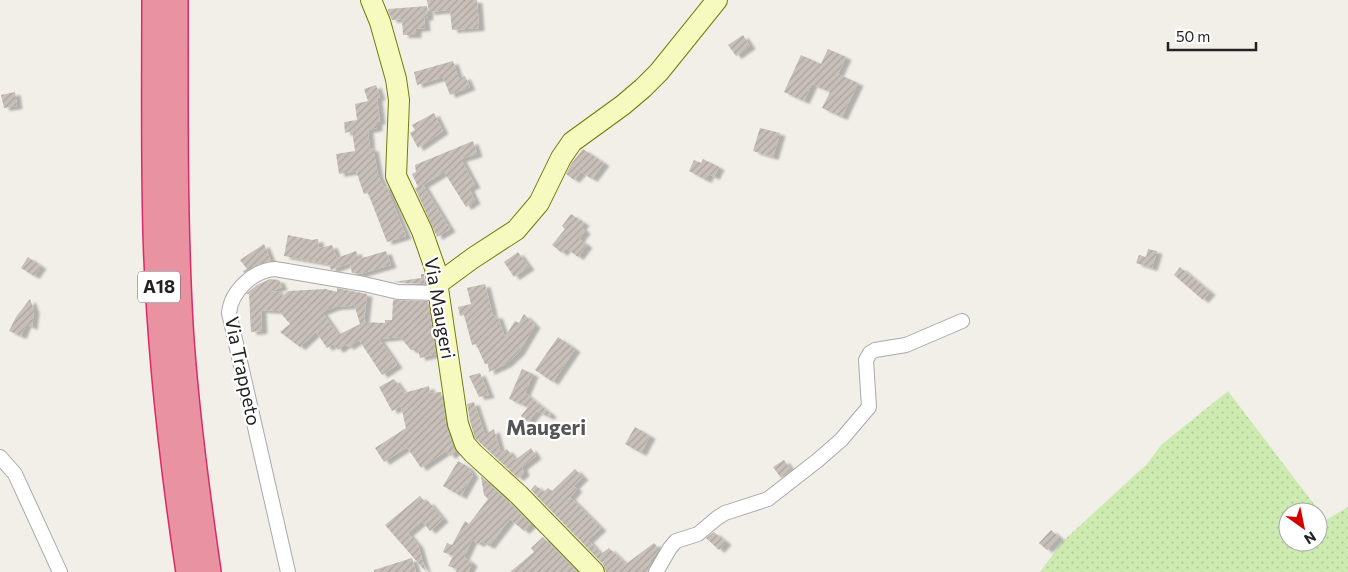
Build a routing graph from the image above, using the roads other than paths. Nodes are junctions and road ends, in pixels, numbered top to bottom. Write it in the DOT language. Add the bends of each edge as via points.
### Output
graph roads {
  1 [pos="155,0"];
  2 [pos="175,0"];
  3 [pos="371,0"];
  4 [pos="380,0"];
  5 [pos="717,0"];
  6 [pos="380,22"];
  7 [pos="432,256"];
  8 [pos="473,258"];
  9 [pos="439,288"];
  10 [pos="962,321"];
  11 [pos="0,457"];
  12 [pos="60,572"];
  13 [pos="189,572"];
  14 [pos="208,572"];
  15 [pos="288,572"];
  16 [pos="592,572"];
  17 [pos="656,572"];
  1 -- 13 [label="highway, A18" via="156,231 161,327"];
  2 -- 14 [label="highway, A18" via="176,231 180,325 188,424"];
  3 -- 6 [label="street, Via Maugeri"];
  4 -- 6 [label="street"];
  5 -- 8 [label="street" via="654,77 623,105 572,142 539,203 516,230"];
  6 -- 7 [label="street, Via Maugeri" via="399,100 396,176"];
  7 -- 8 [label="street" via="450,262"];
  7 -- 9 [label="street, Via Maugeri"];
  8 -- 9 [label="street"];
  9 -- 15 [label="street, Via Trappeto" via="398,292 275,269 257,273 230,303 229,313"];
  9 -- 16 [label="street, Via Maugeri" via="458,424 465,444"];
  10 -- 17 [label="street" via="906,345 870,353 866,360 869,407 841,440 768,499 725,513 698,534 676,541"];
  11 -- 12 [label="street" via="14,474"];
}
